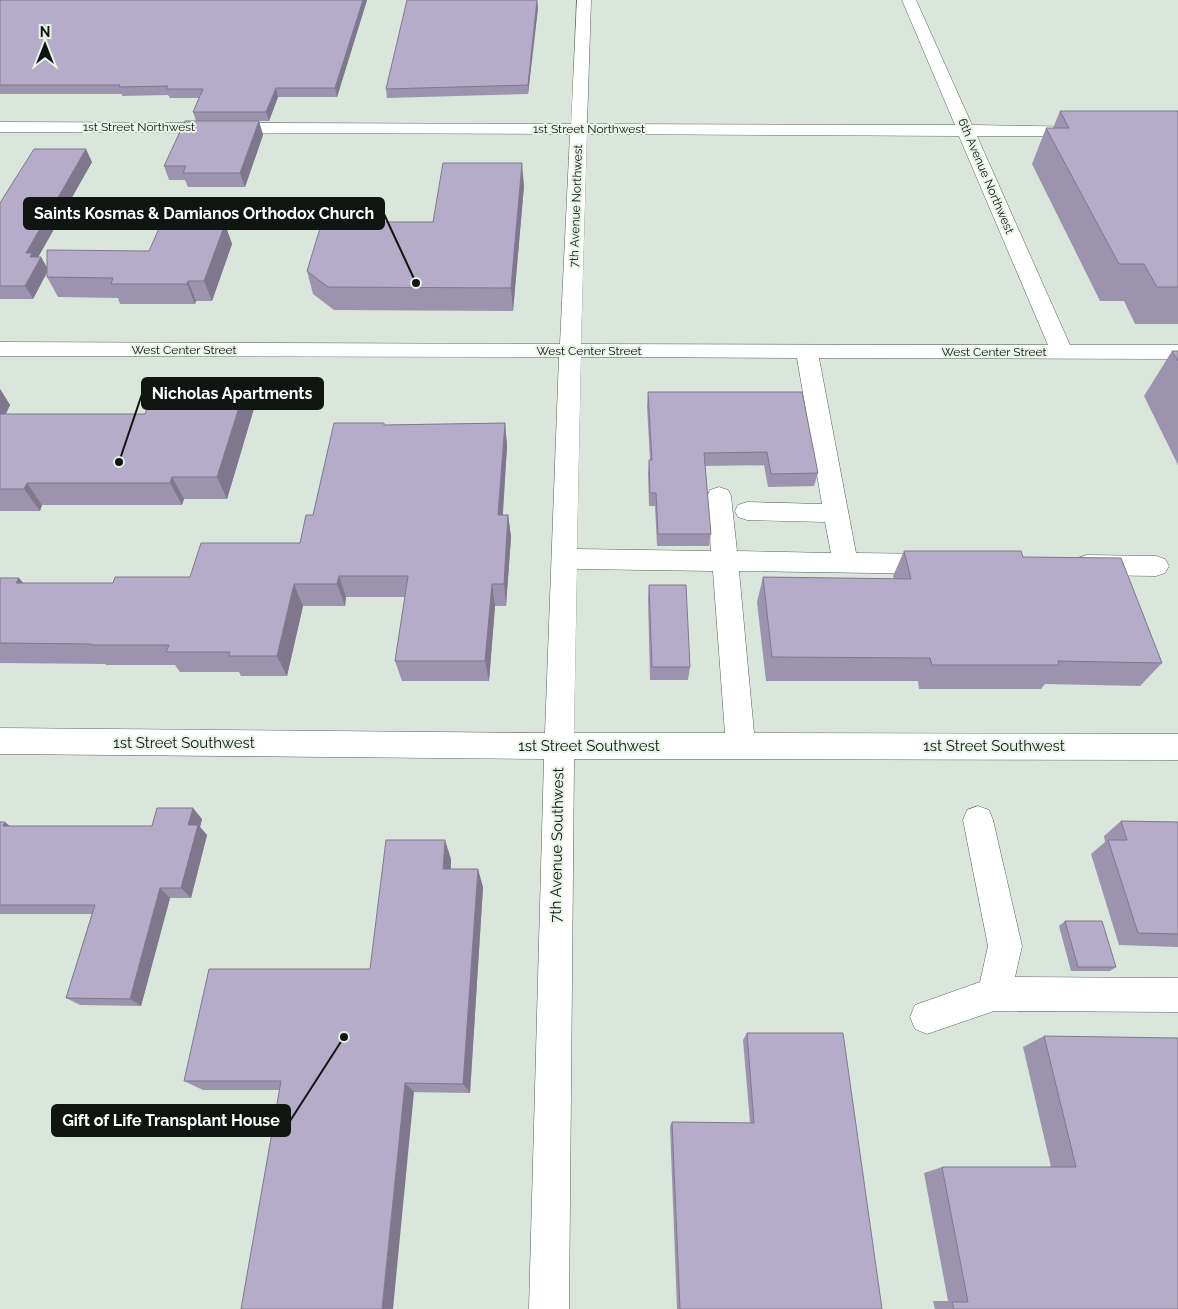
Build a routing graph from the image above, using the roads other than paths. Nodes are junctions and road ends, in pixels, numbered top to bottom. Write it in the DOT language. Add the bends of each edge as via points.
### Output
graph roads {
  1 [pos="584,0"];
  2 [pos="909,0"];
  3 [pos="0,127"];
  4 [pos="579,130"];
  5 [pos="967,131"];
  6 [pos="1100,131"];
  7 [pos="0,349"];
  8 [pos="570,351"];
  9 [pos="806,352"];
  10 [pos="1062,352"];
  11 [pos="1178,352"];
  12 [pos="720,496"];
  13 [pos="747,511"];
  14 [pos="835,513"];
  15 [pos="565,559"];
  16 [pos="726,561"];
  17 [pos="844,562"];
  18 [pos="964,564"];
  19 [pos="1064,565"];
  20 [pos="1156,566"];
  21 [pos="0,741"];
  22 [pos="559,746"];
  23 [pos="741,746"];
  24 [pos="1178,746"];
  25 [pos="978,820"];
  26 [pos="994,994"];
  27 [pos="1178,995"];
  28 [pos="927,1016"];
  29 [pos="549,1309"];
  1 -- 4 [label="street, 7th Avenue Northwest"];
  2 -- 5 [label="street, 6th Avenue Northwest"];
  3 -- 4 [label="street, 1st Street Northwest"];
  4 -- 5 [label="street, 1st Street Northwest"];
  4 -- 8 [label="street, 7th Avenue Northwest"];
  5 -- 6 [label="street, 1st Street Northwest"];
  5 -- 10 [label="street, 6th Avenue Northwest"];
  7 -- 8 [label="street, West Center Street"];
  8 -- 9 [label="street, West Center Street"];
  8 -- 15 [label="street, 7th Avenue Southwest"];
  9 -- 10 [label="street, West Center Street"];
  9 -- 14 [label="street"];
  10 -- 11 [label="street, West Center Street"];
  12 -- 16 [label="street"];
  13 -- 14 [label="street"];
  14 -- 17 [label="street"];
  15 -- 16 [label="street"];
  15 -- 22 [label="street, 7th Avenue Southwest"];
  16 -- 17 [label="street"];
  16 -- 23 [label="street"];
  17 -- 18 [label="street"];
  19 -- 20 [label="street"];
  21 -- 22 [label="street, 1st Street Southwest"];
  22 -- 23 [label="street, 1st Street Southwest"];
  22 -- 29 [label="street, 7th Avenue Southwest"];
  23 -- 24 [label="street, 1st Street Southwest"];
  25 -- 26 [label="street" via="1005,946"];
  26 -- 27 [label="street"];
  26 -- 28 [label="street"];
}
